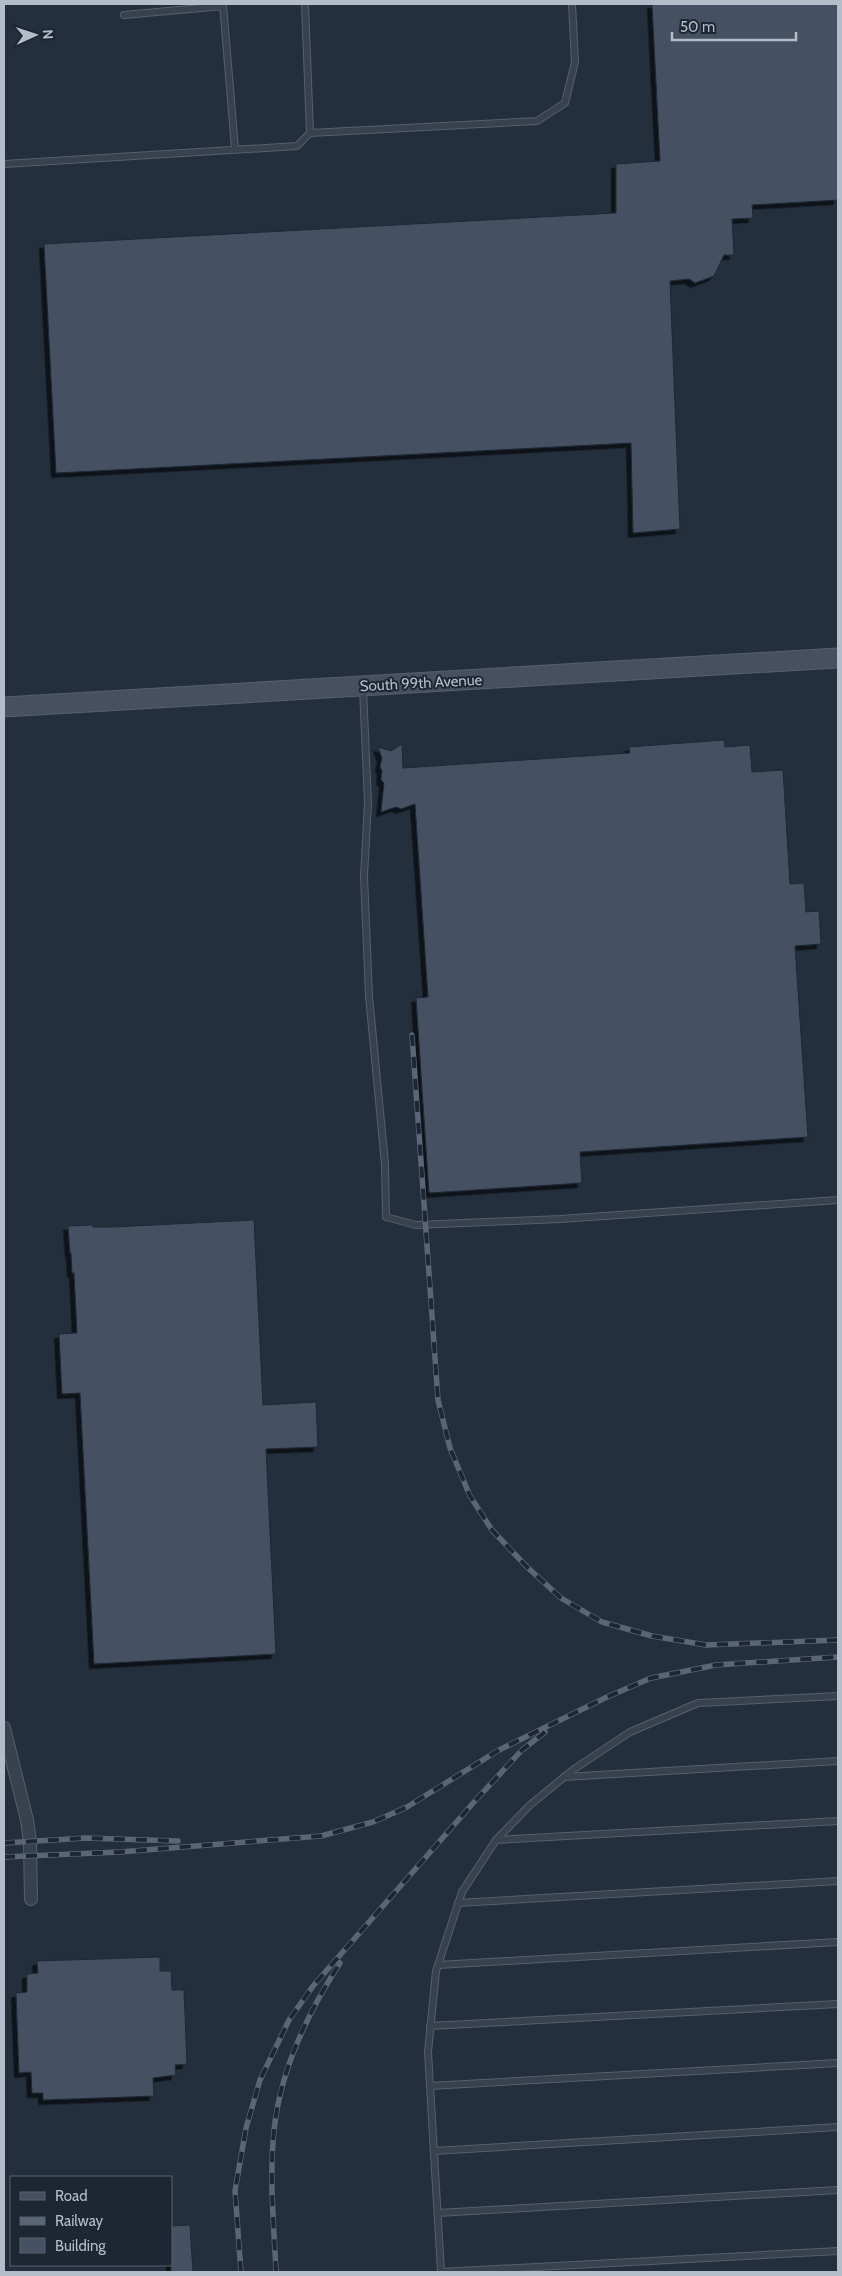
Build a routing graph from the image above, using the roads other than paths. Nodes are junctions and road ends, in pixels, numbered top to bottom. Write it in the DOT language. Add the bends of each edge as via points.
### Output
graph roads {
  1 [pos="305,4"];
  2 [pos="572,4"];
  3 [pos="223,5"];
  4 [pos="124,15"];
  5 [pos="310,133"];
  6 [pos="235,149"];
  7 [pos="4,164"];
  8 [pos="838,658"];
  9 [pos="363,687"];
  10 [pos="4,707"];
  11 [pos="838,1200"];
  12 [pos="838,1696"];
  13 [pos="4,1728"];
  14 [pos="838,1761"];
  15 [pos="563,1777"];
  16 [pos="838,1821"];
  17 [pos="496,1840"];
  18 [pos="838,1881"];
  19 [pos="31,1899"];
  20 [pos="458,1902"];
  21 [pos="838,1942"];
  22 [pos="438,1965"];
  23 [pos="838,2004"];
  24 [pos="430,2026"];
  25 [pos="838,2063"];
  26 [pos="430,2086"];
  27 [pos="838,2128"];
  28 [pos="434,2150"];
  29 [pos="838,2190"];
  30 [pos="438,2213"];
  31 [pos="838,2251"];
  32 [pos="441,2272"];
  1 -- 5 [label="lane"];
  2 -- 5 [label="lane" via="575,62 565,103 537,121"];
  3 -- 4 [label="lane"];
  3 -- 6 [label="lane"];
  5 -- 6 [label="lane" via="297,146"];
  6 -- 7 [label="lane"];
  8 -- 9 [label="main road, South 99th Avenue"];
  9 -- 10 [label="main road, South 99th Avenue"];
  9 -- 11 [label="lane" via="368,804 364,876 368,976 386,1217 416,1225 560,1219"];
  12 -- 15 [label="lane" via="698,1703 630,1732"];
  13 -- 19 [label="street" via="27,1820"];
  14 -- 15 [label="lane"];
  15 -- 17 [label="lane"];
  16 -- 17 [label="lane"];
  17 -- 20 [label="lane"];
  18 -- 20 [label="lane"];
  20 -- 22 [label="lane"];
  21 -- 22 [label="lane"];
  22 -- 24 [label="lane"];
  23 -- 24 [label="lane"];
  24 -- 26 [label="lane"];
  25 -- 26 [label="lane"];
  26 -- 28 [label="lane"];
  27 -- 28 [label="lane"];
  28 -- 30 [label="lane"];
  29 -- 30 [label="lane"];
  30 -- 32 [label="lane"];
  31 -- 32 [label="lane"];
}
